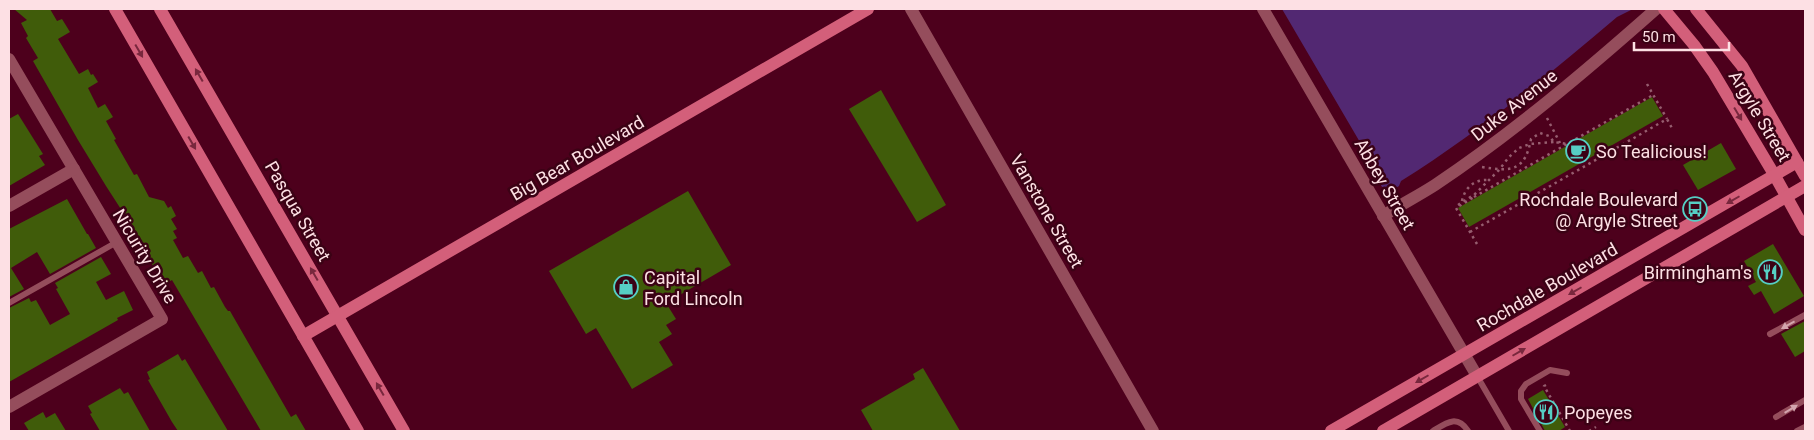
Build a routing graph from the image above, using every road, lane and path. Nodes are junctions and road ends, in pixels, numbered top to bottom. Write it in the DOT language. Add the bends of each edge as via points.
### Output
graph roads {
  1 [pos="115,9"];
  2 [pos="160,9"];
  3 [pos="868,9"];
  4 [pos="911,9"];
  5 [pos="1263,9"];
  6 [pos="1656,9"];
  7 [pos="1664,9"];
  8 [pos="1696,9"];
  9 [pos="9,59"];
  10 [pos="1646,84"];
  11 [pos="1653,95"];
  12 [pos="1546,118"];
  13 [pos="1666,119"];
  14 [pos="1673,130"];
  15 [pos="1554,142"];
  16 [pos="1560,143"];
  17 [pos="1530,144"];
  18 [pos="1567,144"];
  19 [pos="1801,160"];
  20 [pos="1518,166"];
  21 [pos="1482,167"];
  22 [pos="74,169"];
  23 [pos="1499,170"];
  24 [pos="1520,171"];
  25 [pos="1775,176"];
  26 [pos="1805,176"];
  27 [pos="1490,180"];
  28 [pos="1805,186"];
  29 [pos="1474,195"];
  30 [pos="1786,196"];
  31 [pos="1462,201"];
  32 [pos="9,206"];
  33 [pos="1456,208"];
  34 [pos="1383,216"];
  35 [pos="1805,230"];
  36 [pos="1470,232"];
  37 [pos="117,242"];
  38 [pos="1477,244"];
  39 [pos="9,303"];
  40 [pos="1805,315"];
  41 [pos="338,316"];
  42 [pos="1770,334"];
  43 [pos="303,336"];
  44 [pos="1464,354"];
  45 [pos="1567,373"];
  46 [pos="1477,376"];
  47 [pos="1551,382"];
  48 [pos="1805,400"];
  49 [pos="9,408"];
  50 [pos="1776,418"];
  51 [pos="1596,427"];
  52 [pos="1805,427"];
  53 [pos="1569,430"];
  54 [pos="358,431"];
  55 [pos="404,431"];
  56 [pos="1153,431"];
  57 [pos="1331,431"];
  58 [pos="1384,431"];
  59 [pos="1433,431"];
  60 [pos="1468,431"];
  61 [pos="1509,431"];
  62 [pos="1540,431"];
  63 [pos="1563,431"];
  64 [pos="1589,431"];
  65 [pos="1797,431"];
  1 -- 43 [label="street, one-way"];
  41 -- 2 [label="street, Pasqua Street, one-way"];
  3 -- 41 [label="street, Big Bear Boulevard"];
  4 -- 56 [label="street, Vanstone Street"];
  5 -- 34 [label="street, Abbey Street"];
  6 -- 34 [label="street, Duke Avenue" via="1575,79 1468,162"];
  7 -- 25 [label="street, Argyle Street, one-way" via="1713,72"];
  8 -- 19 [label="street, Argyle Street" via="1742,66"];
  9 -- 22 [label="street, Nicurity Drive"];
  10 -- 11 [label="path"];
  11 -- 13 [label="path"];
  11 -- 18 [label="path"];
  12 -- 16 [label="path"];
  13 -- 14 [label="path"];
  13 -- 36 [label="path"];
  15 -- 16 [label="path"];
  15 -- 17 [label="path"];
  15 -- 17 [label="path" via="1540,133 1530,139"];
  16 -- 18 [label="path"];
  17 -- 20 [label="path" via="1528,155"];
  17 -- 23 [label="path" via="1519,148"];
  18 -- 24 [label="path"];
  19 -- 25 [label="street, Rochdale Boulevard"];
  19 -- 26 [label="street, Argyle Street"];
  20 -- 23 [label="path"];
  20 -- 24 [label="path"];
  21 -- 23 [label="path"];
  22 -- 32 [label="street"];
  22 -- 37 [label="street, Nicurity Drive"];
  23 -- 27 [label="path"];
  24 -- 29 [label="path"];
  25 -- 30 [label="street, Argyle Street"];
  25 -- 44 [label="street, Rochdale Boulevard, one-way"];
  27 -- 29 [label="path"];
  27 -- 31 [label="path" via="1474,182 1464,192"];
  28 -- 30 [label="street"];
  29 -- 31 [label="path"];
  29 -- 33 [label="path"];
  30 -- 35 [label="street, Argyle Street"];
  46 -- 30 [label="street, one-way"];
  31 -- 33 [label="path"];
  33 -- 36 [label="path"];
  34 -- 44 [label="street, Abbey Street"];
  36 -- 38 [label="path"];
  37 -- 39 [label="lane"];
  37 -- 49 [label="street, Nicurity Drive" via="162,319"];
  40 -- 42 [label="lane, one-way"];
  41 -- 43 [label="street, Big Bear Boulevard"];
  55 -- 41 [label="street, Pasqua Street, one-way"];
  43 -- 54 [label="street"];
  44 -- 46 [label="street, Abbey Street"];
  44 -- 57 [label="street, Rochdale Boulevard, one-way"];
  45 -- 62 [label="lane" via="1550,370 1526,384 1521,391 1521,399"];
  46 -- 58 [label="street"];
  46 -- 61 [label="lane"];
  47 -- 53 [label="path" via="1544,386"];
  50 -- 48 [label="lane, one-way"];
  51 -- 64 [label="path"];
  52 -- 65 [label="lane"];
  53 -- 63 [label="path"];
  59 -- 60 [label="lane" via="1448,422 1457,421"];
}
